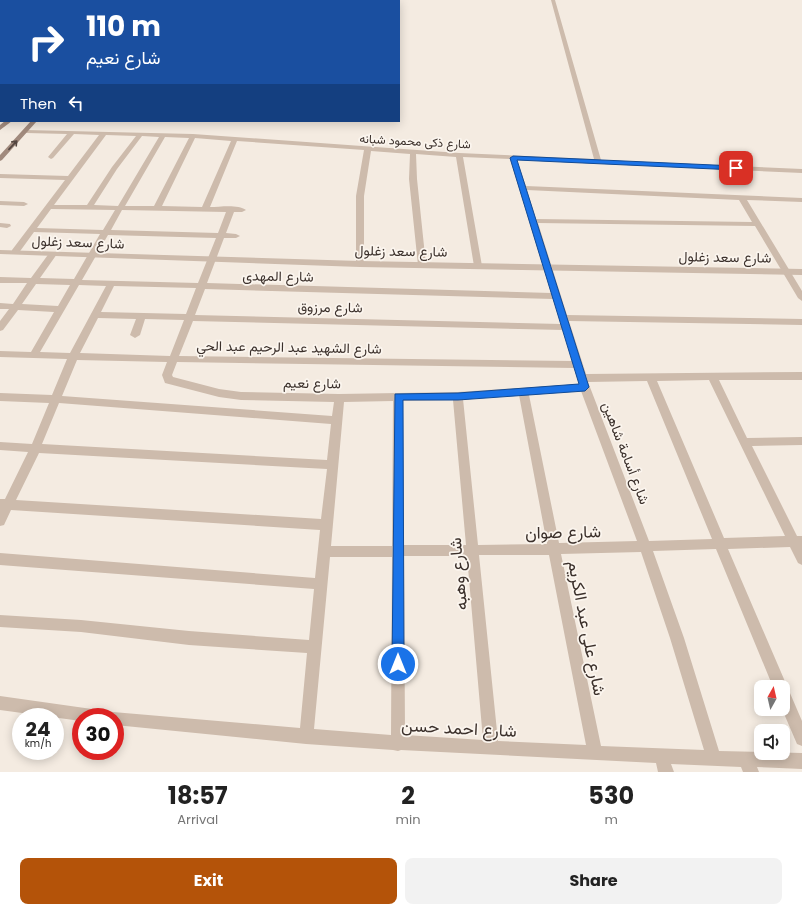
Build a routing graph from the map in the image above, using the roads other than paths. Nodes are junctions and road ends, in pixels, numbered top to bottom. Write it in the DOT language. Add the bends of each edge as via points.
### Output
graph roads {
  1 [pos="553,0"];
  2 [pos="33,122"];
  3 [pos="27,130"];
  4 [pos="72,132"];
  5 [pos="104,133"];
  6 [pos="141,134"];
  7 [pos="163,135"];
  8 [pos="193,136"];
  9 [pos="235,139"];
  10 [pos="368,149"];
  11 [pos="413,152"];
  12 [pos="459,155"];
  13 [pos="51,157"];
  14 [pos="513,158"];
  15 [pos="0,159"];
  16 [pos="598,162"];
  17 [pos="800,171"];
  18 [pos="0,176"];
  19 [pos="70,178"];
  20 [pos="802,178"];
  21 [pos="523,188"];
  22 [pos="742,198"];
  23 [pos="802,200"];
  24 [pos="0,203"];
  25 [pos="24,204"];
  26 [pos="48,207"];
  27 [pos="89,208"];
  28 [pos="120,208"];
  29 [pos="157,208"];
  30 [pos="205,209"];
  31 [pos="231,210"];
  32 [pos="242,210"];
  33 [pos="533,221"];
  34 [pos="757,224"];
  35 [pos="31,230"];
  36 [pos="105,232"];
  37 [pos="220,236"];
  38 [pos="236,236"];
  39 [pos="0,252"];
  40 [pos="15,252"];
  41 [pos="53,254"];
  42 [pos="92,255"];
  43 [pos="211,259"];
  44 [pos="360,264"];
  45 [pos="422,265"];
  46 [pos="478,266"];
  47 [pos="547,266"];
  48 [pos="785,272"];
  49 [pos="802,272"];
  50 [pos="0,280"];
  51 [pos="33,281"];
  52 [pos="76,283"];
  53 [pos="111,284"];
  54 [pos="201,287"];
  55 [pos="556,296"];
  56 [pos="802,298"];
  57 [pos="0,306"];
  58 [pos="16,306"];
  59 [pos="60,309"];
  60 [pos="94,315"];
  61 [pos="142,316"];
  62 [pos="189,317"];
  63 [pos="802,322"];
  64 [pos="564,323"];
  65 [pos="0,328"];
  66 [pos="135,335"];
  67 [pos="0,354"];
  68 [pos="34,354"];
  69 [pos="74,355"];
  70 [pos="173,359"];
  71 [pos="578,365"];
  72 [pos="802,376"];
  73 [pos="650,377"];
  74 [pos="712,377"];
  75 [pos="583,382"];
  76 [pos="523,392"];
  77 [pos="458,396"];
  78 [pos="0,397"];
  79 [pos="398,397"];
  80 [pos="339,398"];
  81 [pos="54,399"];
  82 [pos="336,420"];
  83 [pos="802,441"];
  84 [pos="744,442"];
  85 [pos="0,446"];
  86 [pos="35,449"];
  87 [pos="332,465"];
  88 [pos="4,504"];
  89 [pos="0,521"];
  90 [pos="327,525"];
  91 [pos="798,542"];
  92 [pos="721,544"];
  93 [pos="645,546"];
  94 [pos="554,549"];
  95 [pos="473,550"];
  96 [pos="324,552"];
  97 [pos="398,552"];
  98 [pos="0,559"];
  99 [pos="802,559"];
  100 [pos="321,584"];
  101 [pos="0,621"];
  102 [pos="315,647"];
  103 [pos="777,680"];
  104 [pos="0,703"];
  105 [pos="790,711"];
  106 [pos="72,712"];
  107 [pos="124,719"];
  108 [pos="306,736"];
  109 [pos="802,739"];
  110 [pos="398,744"];
  111 [pos="492,748"];
  112 [pos="595,753"];
  113 [pos="662,757"];
  114 [pos="714,758"];
  115 [pos="802,761"];
  116 [pos="749,766"];
  117 [pos="666,772"];
  1 -- 16 [label="street"];
  2 -- 3 [label="main road"];
  3 -- 4 [label="street, شارع ذكى محمود شبانه"];
  15 -- 3 [label="main road, one-way"];
  4 -- 5 [label="street, شارع ذكى محمود شبانه"];
  4 -- 13 [label="street"];
  5 -- 6 [label="street, شارع ذكى محمود شبانه"];
  5 -- 19 [label="street"];
  6 -- 7 [label="street, شارع ذكى محمود شبانه"];
  6 -- 27 [label="street" via="114,168"];
  7 -- 8 [label="street, شارع ذكى محمود شبانه"];
  7 -- 28 [label="street"];
  8 -- 9 [label="street, شارع ذكى محمود شبانه"];
  8 -- 29 [label="street"];
  9 -- 10 [label="street, شارع ذكى محمود شبانه"];
  9 -- 30 [label="street"];
  10 -- 11 [label="street, شارع ذكى محمود شبانه"];
  10 -- 44 [label="street" via="360,196"];
  11 -- 12 [label="street, شارع ذكى محمود شبانه"];
  11 -- 45 [label="street" via="413,179"];
  12 -- 14 [label="street, شارع ذكى محمود شبانه"];
  12 -- 46 [label="street"];
  14 -- 16 [label="street, شارع ذكى محمود شبانه"];
  14 -- 21 [label="street, شارع أسامة شاهين"];
  16 -- 17 [label="street, شارع ذكى محمود شبانه"];
  17 -- 20 [label="street"];
  18 -- 19 [label="street"];
  19 -- 26 [label="street"];
  21 -- 22 [label="street"];
  21 -- 33 [label="street, شارع أسامة شاهين"];
  22 -- 23 [label="street"];
  22 -- 34 [label="street"];
  24 -- 25 [label="street"];
  26 -- 27 [label="street"];
  26 -- 35 [label="street"];
  27 -- 28 [label="street"];
  28 -- 29 [label="street"];
  28 -- 36 [label="street"];
  29 -- 30 [label="street"];
  30 -- 31 [label="street"];
  31 -- 32 [label="street"];
  31 -- 37 [label="street, شارع نعيم"];
  33 -- 34 [label="street"];
  33 -- 47 [label="street, شارع أسامة شاهين"];
  34 -- 48 [label="street"];
  35 -- 36 [label="street"];
  35 -- 40 [label="street"];
  36 -- 37 [label="street"];
  36 -- 42 [label="street"];
  37 -- 38 [label="street"];
  37 -- 43 [label="street, شارع نعيم"];
  39 -- 40 [label="street, شارع سعد زغلول"];
  40 -- 41 [label="street, شارع سعد زغلول"];
  41 -- 42 [label="street, شارع سعد زغلول"];
  41 -- 51 [label="street"];
  42 -- 43 [label="street, شارع سعد زغلول"];
  42 -- 52 [label="street"];
  43 -- 44 [label="street, شارع سعد زغلول"];
  43 -- 54 [label="street, شارع نعيم"];
  44 -- 45 [label="street, شارع سعد زغلول"];
  45 -- 46 [label="street, شارع سعد زغلول"];
  46 -- 47 [label="street, شارع سعد زغلول"];
  47 -- 48 [label="street, شارع سعد زغلول"];
  47 -- 55 [label="street, شارع أسامة شاهين"];
  48 -- 49 [label="street, شارع سعد زغلول"];
  48 -- 56 [label="street"];
  50 -- 51 [label="street, شارع المهدى"];
  51 -- 52 [label="street, شارع المهدى"];
  51 -- 58 [label="street"];
  52 -- 53 [label="street, شارع المهدى"];
  52 -- 59 [label="street"];
  53 -- 54 [label="street, شارع المهدى"];
  53 -- 60 [label="street"];
  54 -- 55 [label="street, شارع المهدى"];
  54 -- 62 [label="street, شارع نعيم"];
  55 -- 64 [label="street, شارع أسامة شاهين"];
  57 -- 58 [label="street"];
  58 -- 59 [label="street"];
  58 -- 65 [label="street"];
  59 -- 68 [label="street"];
  60 -- 61 [label="street, شارع مرزوق"];
  60 -- 69 [label="street"];
  61 -- 62 [label="street, شارع مرزوق"];
  61 -- 66 [label="street"];
  62 -- 64 [label="street, شارع مرزوق"];
  62 -- 70 [label="street, شارع نعيم"];
  63 -- 64 [label="street, شارع مرزوق"];
  64 -- 71 [label="street, شارع أسامة شاهين"];
  67 -- 68 [label="street, شارع الشهيد عبد الرحيم عبد الحي"];
  68 -- 69 [label="street, شارع الشهيد عبد الرحيم عبد الحي"];
  69 -- 70 [label="street, شارع الشهيد عبد الرحيم عبد الحي"];
  69 -- 81 [label="street"];
  70 -- 71 [label="street, شارع الشهيد عبد الرحيم عبد الحي"];
  70 -- 80 [label="street, شارع نعيم" via="167,375 169,380 219,393 241,396"];
  71 -- 75 [label="street, شارع أسامة شاهين"];
  72 -- 74 [label="street"];
  73 -- 74 [label="street"];
  73 -- 75 [label="street"];
  73 -- 92 [label="street"];
  74 -- 84 [label="street"];
  75 -- 76 [label="street, شارع نعيم"];
  75 -- 93 [label="street, شارع أسامة شاهين"];
  76 -- 77 [label="street, شارع نعيم"];
  76 -- 94 [label="street, شارع على عبد الكريم"];
  77 -- 79 [label="street, شارع نعيم"];
  77 -- 95 [label="street, شارع وهبه"];
  78 -- 81 [label="street"];
  79 -- 80 [label="street, شارع نعيم"];
  79 -- 97 [label="street"];
  80 -- 82 [label="street"];
  81 -- 82 [label="street"];
  81 -- 86 [label="street"];
  82 -- 87 [label="street"];
  83 -- 84 [label="street"];
  84 -- 91 [label="street"];
  85 -- 86 [label="street"];
  86 -- 87 [label="street"];
  86 -- 88 [label="street"];
  87 -- 90 [label="street"];
  88 -- 89 [label="street"];
  88 -- 90 [label="street"];
  90 -- 96 [label="street"];
  91 -- 92 [label="street, شارع صوان"];
  91 -- 99 [label="street"];
  92 -- 93 [label="street, شارع صوان"];
  92 -- 103 [label="street"];
  93 -- 94 [label="street, شارع صوان"];
  93 -- 114 [label="street, شارع أسامة شاهين"];
  94 -- 95 [label="street, شارع صوان"];
  94 -- 112 [label="street, شارع على عبد الكريم"];
  95 -- 97 [label="street, شارع صوان"];
  95 -- 111 [label="street, شارع وهبه"];
  96 -- 97 [label="street, شارع صوان"];
  96 -- 100 [label="street"];
  97 -- 110 [label="street"];
  98 -- 100 [label="street"];
  100 -- 102 [label="street"];
  101 -- 102 [label="street"];
  102 -- 108 [label="street"];
  104 -- 106 [label="street"];
  105 -- 109 [label="street"];
  107 -- 108 [label="street, شارع احمد حسن"];
  108 -- 110 [label="street, شارع احمد حسن"];
  110 -- 111 [label="street, شارع احمد حسن"];
  111 -- 112 [label="street, شارع احمد حسن"];
  112 -- 113 [label="street, شارع احمد حسن"];
  113 -- 114 [label="street, شارع احمد حسن"];
  113 -- 117 [label="street"];
  114 -- 116 [label="street, شارع احمد حسن"];
  115 -- 116 [label="street, شارع احمد حسن"];
}
